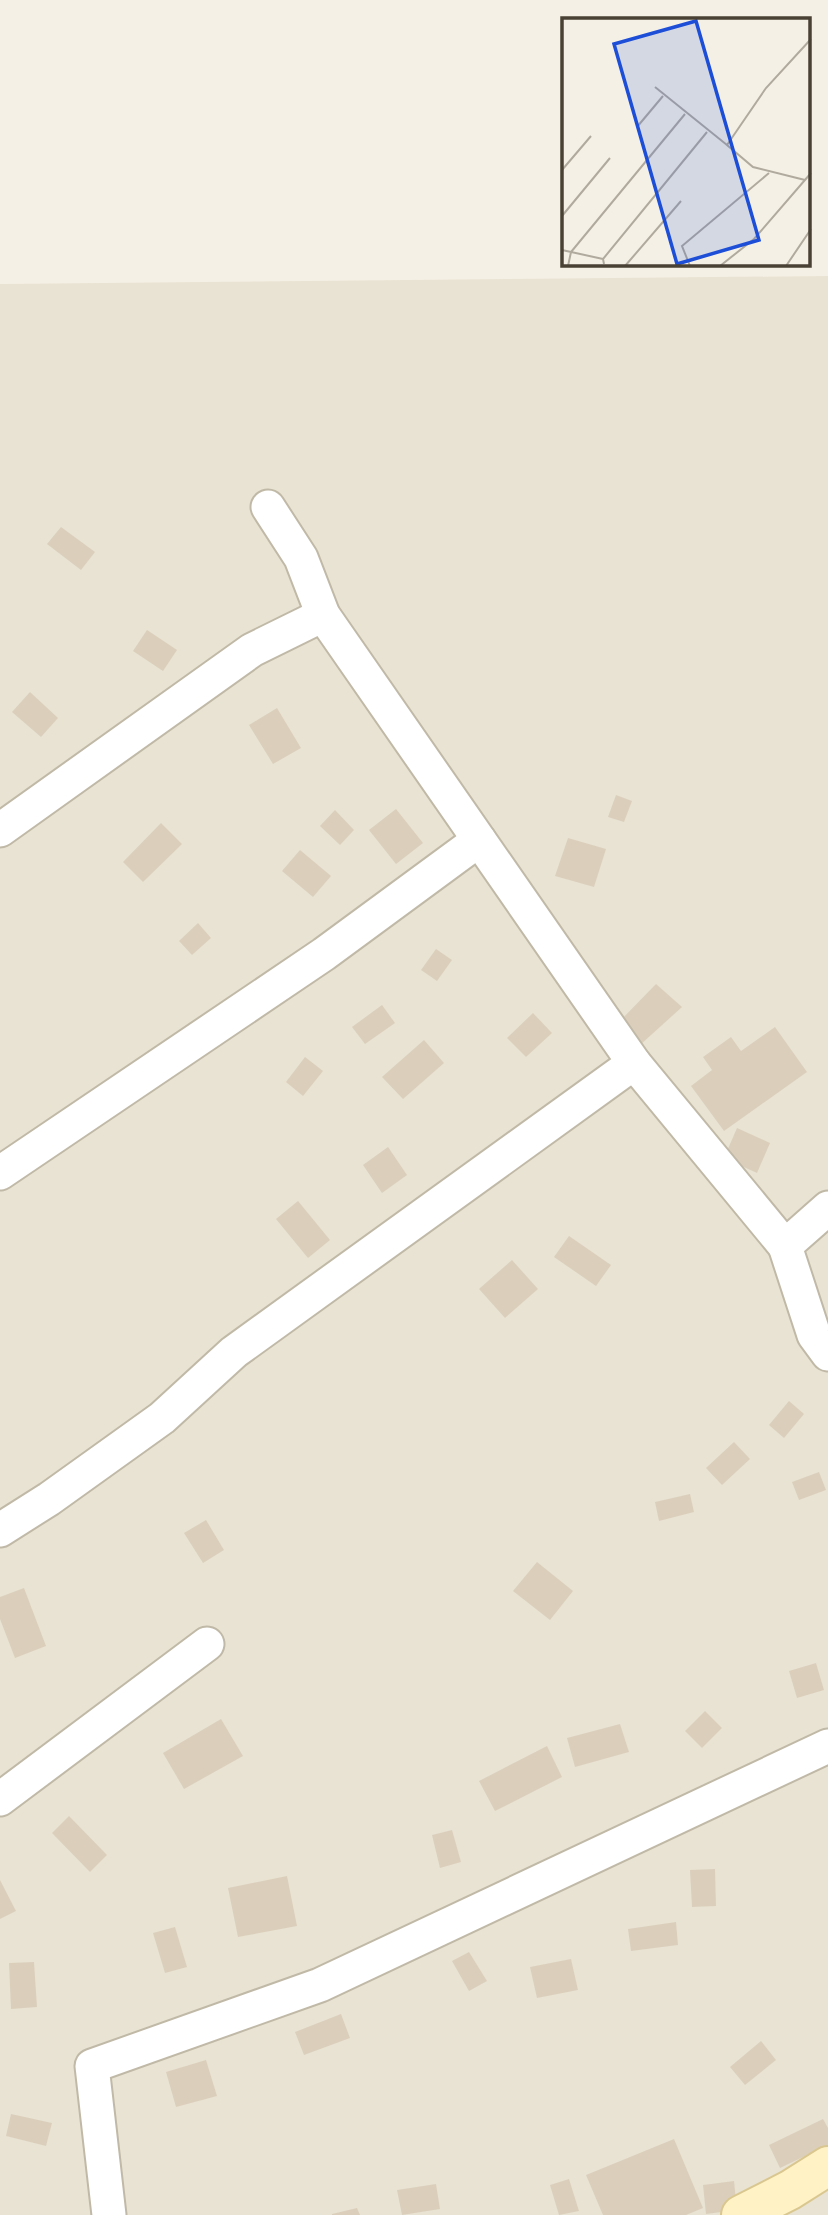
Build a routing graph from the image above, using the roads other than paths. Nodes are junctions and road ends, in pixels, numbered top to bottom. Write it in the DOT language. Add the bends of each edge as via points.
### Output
graph roads {
  1 [pos="268,508"];
  2 [pos="323,615"];
  3 [pos="0,830"];
  4 [pos="479,840"];
  5 [pos="634,1063"];
  6 [pos="0,1173"];
  7 [pos="828,1208"];
  8 [pos="785,1246"];
  9 [pos="828,1354"];
  10 [pos="0,1530"];
  11 [pos="207,1644"];
  12 [pos="828,1746"];
  13 [pos="0,1799"];
  14 [pos="828,2166"];
  15 [pos="109,2215"];
  16 [pos="741,2215"];
  1 -- 2 [label="street" via="301,558"];
  2 -- 3 [label="street" via="252,650"];
  2 -- 4 [label="street"];
  4 -- 5 [label="street"];
  4 -- 6 [label="street" via="324,954"];
  5 -- 8 [label="street"];
  5 -- 10 [label="street" via="234,1352 162,1418"];
  7 -- 8 [label="street"];
  8 -- 9 [label="street" via="814,1335"];
  11 -- 13 [label="street"];
  12 -- 15 [label="street" via="320,1985 92,2066"];
  14 -- 16 [label="main road"];
}
